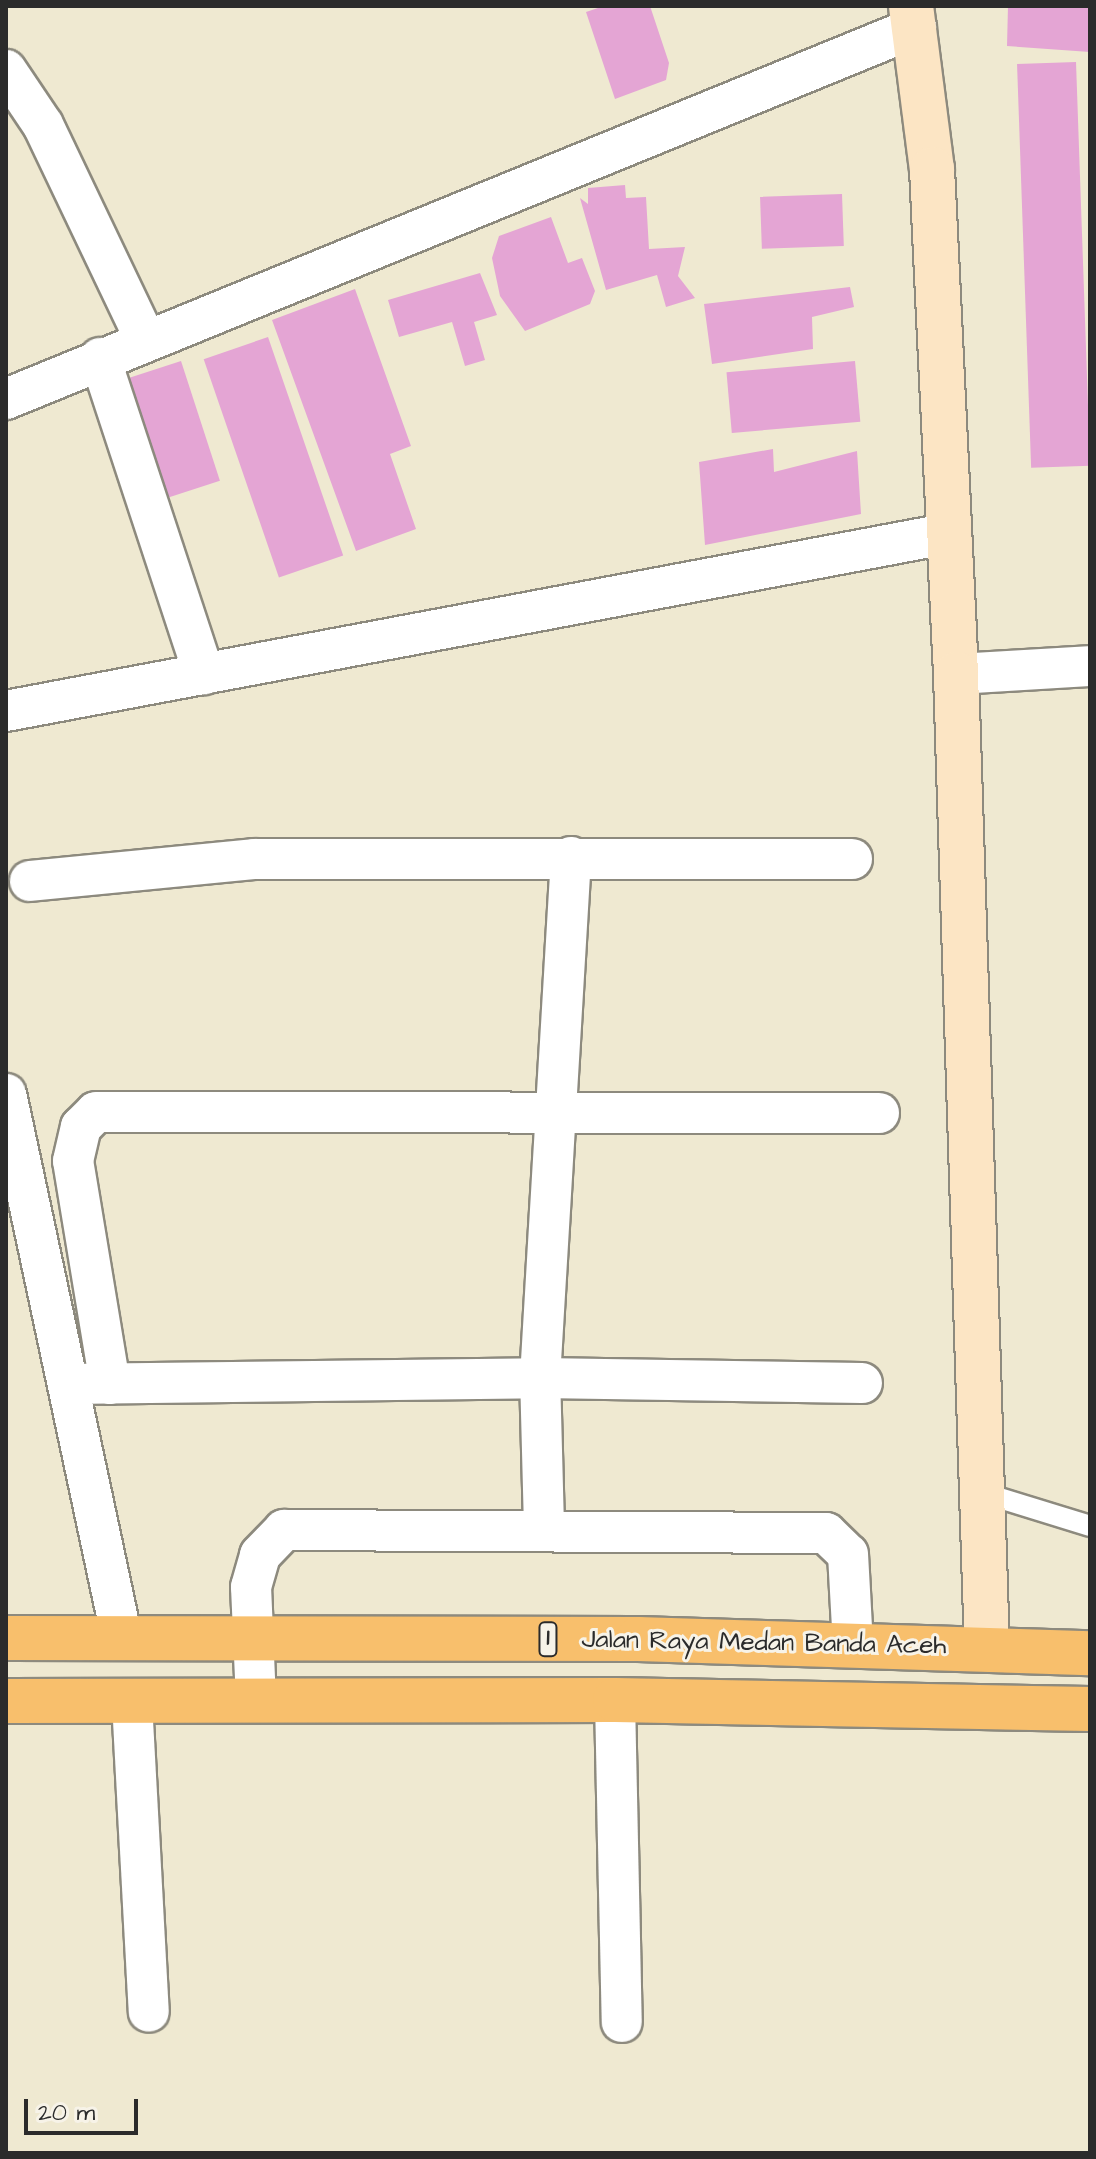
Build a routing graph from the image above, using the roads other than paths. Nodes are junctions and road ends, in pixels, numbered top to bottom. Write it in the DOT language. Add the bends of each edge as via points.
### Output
graph roads {
  1 [pos="913,16"];
  2 [pos="6,70"];
  3 [pos="145,339"];
  4 [pos="100,358"];
  5 [pos="6,399"];
  6 [pos="945,534"];
  7 [pos="1090,666"];
  8 [pos="204,674"];
  9 [pos="956,674"];
  10 [pos="6,711"];
  11 [pos="571,857"];
  12 [pos="852,859"];
  13 [pos="30,881"];
  14 [pos="7,1107"];
  15 [pos="879,1113"];
  16 [pos="551,1114"];
  17 [pos="540,1378"];
  18 [pos="862,1383"];
  19 [pos="68,1384"];
  20 [pos="110,1384"];
  21 [pos="983,1493"];
  22 [pos="1090,1526"];
  23 [pos="544,1527"];
  24 [pos="6,1638"];
  25 [pos="122,1639"];
  26 [pos="252,1639"];
  27 [pos="853,1645"];
  28 [pos="987,1648"];
  29 [pos="1090,1653"];
  30 [pos="615,1700"];
  31 [pos="6,1701"];
  32 [pos="256,1701"];
  33 [pos="132,1702"];
  34 [pos="1090,1709"];
  35 [pos="149,2012"];
  36 [pos="622,2022"];
  1 -- 3 [label="street"];
  1 -- 6 [label="main road" via="932,169"];
  2 -- 3 [label="street" via="43,125"];
  3 -- 4 [label="street"];
  4 -- 5 [label="street"];
  4 -- 8 [label="street"];
  6 -- 8 [label="street"];
  6 -- 9 [label="main road"];
  7 -- 9 [label="street"];
  8 -- 10 [label="street"];
  9 -- 21 [label="main road"];
  11 -- 12 [label="street"];
  11 -- 13 [label="street" via="254,859"];
  11 -- 16 [label="street"];
  14 -- 19 [label="street"];
  15 -- 16 [label="street"];
  16 -- 17 [label="street"];
  16 -- 20 [label="street" via="96,1112 81,1127 73,1161"];
  17 -- 18 [label="street"];
  17 -- 20 [label="street"];
  17 -- 23 [label="street"];
  19 -- 20 [label="street"];
  19 -- 25 [label="street"];
  21 -- 22 [label="lane"];
  21 -- 28 [label="main road"];
  23 -- 26 [label="street" via="284,1530 254,1571"];
  23 -- 27 [label="street" via="826,1533 848,1554"];
  24 -- 25 [label="highway, Jalan Raya Medan Banda Aceh / 1"];
  25 -- 26 [label="highway, Jalan Raya Medan Banda Aceh / 1"];
  26 -- 27 [label="highway, Jalan Raya Medan Banda Aceh / 1"];
  26 -- 32 [label="street"];
  27 -- 28 [label="highway, Jalan Raya Medan Banda Aceh / 1"];
  28 -- 29 [label="highway, Jalan Raya Medan Banda Aceh / 1"];
  30 -- 32 [label="highway"];
  30 -- 34 [label="highway"];
  30 -- 36 [label="street"];
  31 -- 33 [label="highway"];
  32 -- 33 [label="highway"];
  33 -- 35 [label="street"];
}
